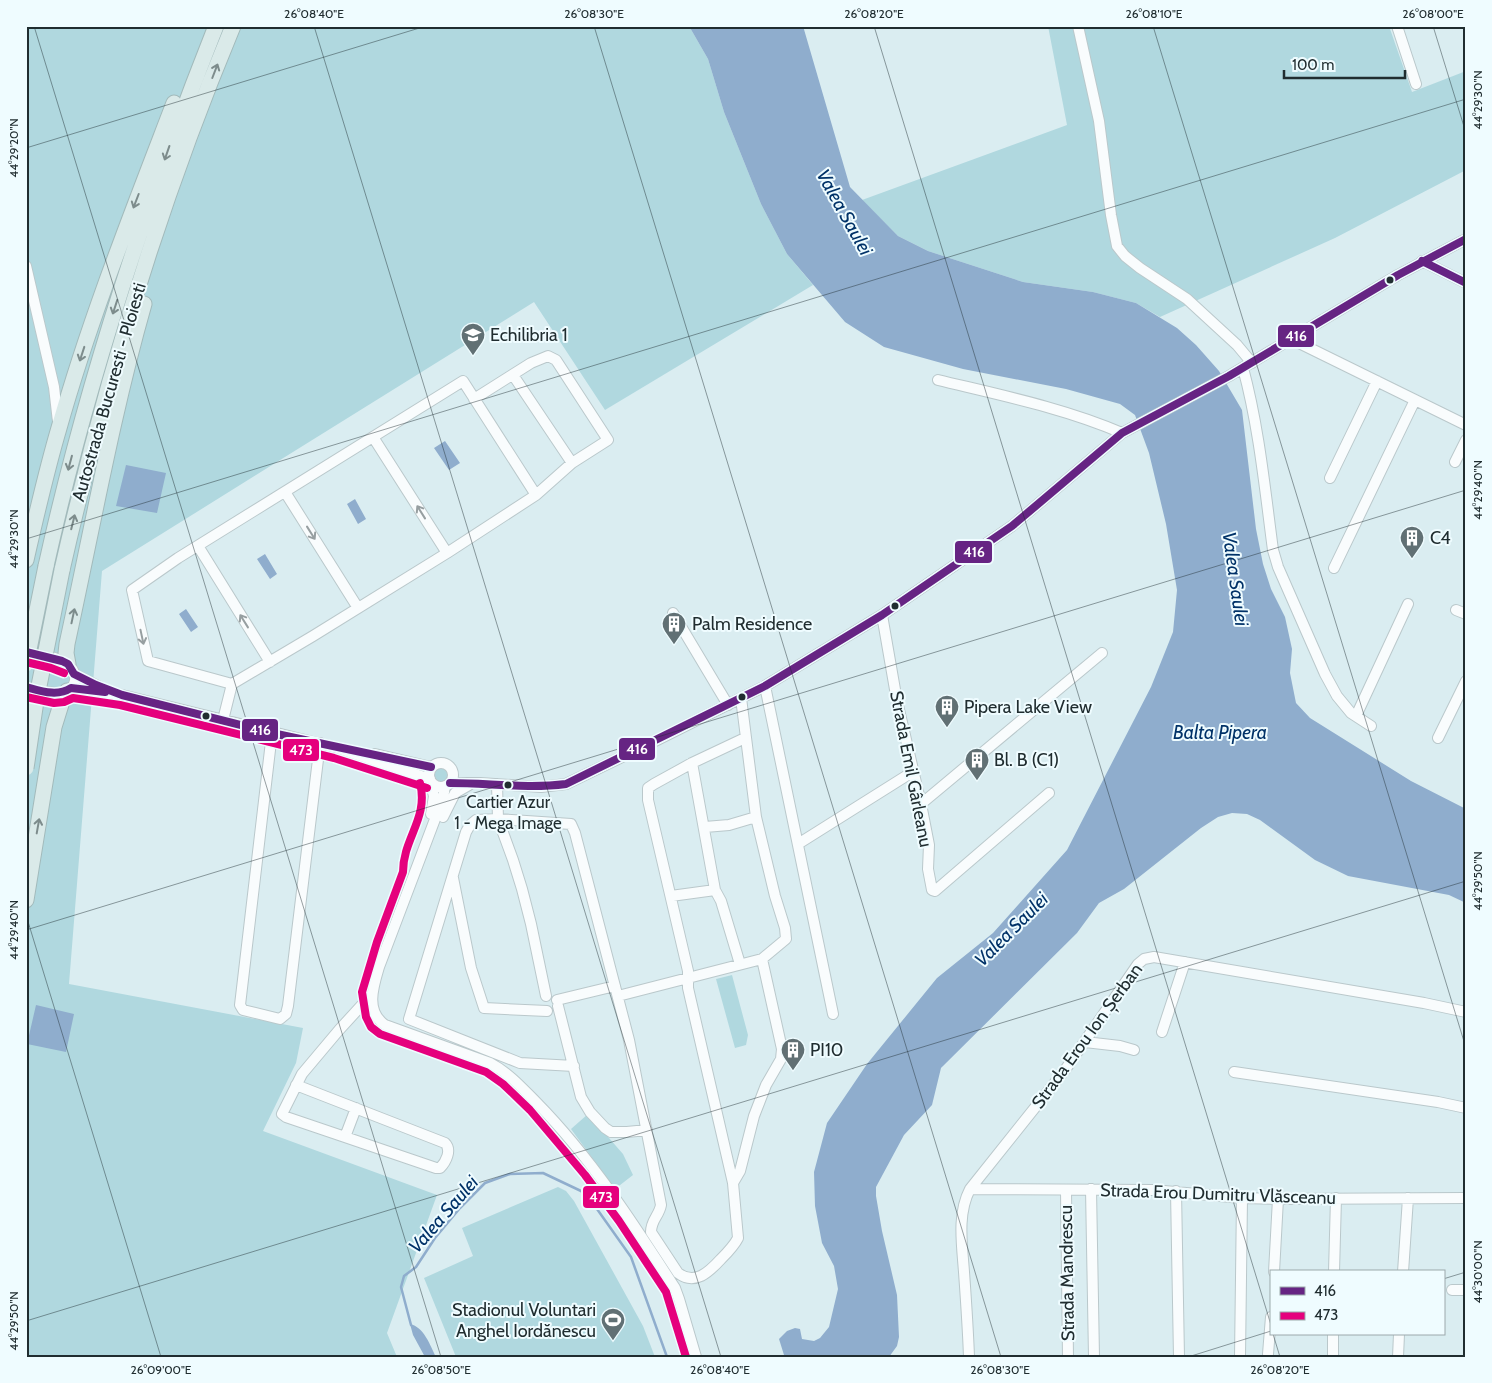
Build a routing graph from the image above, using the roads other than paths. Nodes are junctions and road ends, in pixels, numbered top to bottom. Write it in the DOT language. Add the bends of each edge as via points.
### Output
graph roads {
  1 [pos="207,26"];
  2 [pos="216,26"];
  3 [pos="233,26"];
  4 [pos="1078,26"];
  5 [pos="1397,26"];
  6 [pos="1416,84"];
  7 [pos="198,116"];
  8 [pos="1466,239"];
  9 [pos="1422,261"];
  10 [pos="26,266"];
  11 [pos="1466,283"];
  12 [pos="31,307"];
  13 [pos="1291,339"];
  14 [pos="1247,366"];
  15 [pos="513,375"];
  16 [pos="938,380"];
  17 [pos="1376,381"];
  18 [pos="474,399"];
  19 [pos="1415,400"];
  20 [pos="1466,425"];
  21 [pos="59,428"];
  22 [pos="1122,433"];
  23 [pos="373,436"];
  24 [pos="1466,440"];
  25 [pos="1455,462"];
  26 [pos="572,463"];
  27 [pos="1330,478"];
  28 [pos="285,492"];
  29 [pos="536,495"];
  30 [pos="198,546"];
  31 [pos="447,553"];
  32 [pos="26,560"];
  33 [pos="1334,568"];
  34 [pos="1408,604"];
  35 [pos="358,608"];
  36 [pos="673,613"];
  37 [pos="882,615"];
  38 [pos="26,652"];
  39 [pos="1102,653"];
  40 [pos="270,662"];
  41 [pos="26,664"];
  42 [pos="71,669"];
  43 [pos="1466,681"];
  44 [pos="765,686"];
  45 [pos="26,687"];
  46 [pos="231,687"];
  47 [pos="69,690"];
  48 [pos="122,695"];
  49 [pos="741,698"];
  50 [pos="728,705"];
  51 [pos="1356,716"];
  52 [pos="223,720"];
  53 [pos="1371,726"];
  54 [pos="272,732"];
  55 [pos="745,738"];
  56 [pos="1438,738"];
  57 [pos="320,743"];
  58 [pos="337,748"];
  59 [pos="692,763"];
  60 [pos="26,768"];
  61 [pos="431,768"];
  62 [pos="914,771"];
  63 [pos="430,780"];
  64 [pos="450,781"];
  65 [pos="476,783"];
  66 [pos="497,784"];
  67 [pos="1049,793"];
  68 [pos="921,804"];
  69 [pos="756,818"];
  70 [pos="498,819"];
  71 [pos="705,827"];
  72 [pos="798,844"];
  73 [pos="413,874"];
  74 [pos="452,877"];
  75 [pos="715,890"];
  76 [pos="671,896"];
  77 [pos="26,900"];
  78 [pos="762,959"];
  79 [pos="1185,962"];
  80 [pos="740,964"];
  81 [pos="687,978"];
  82 [pos="616,991"];
  83 [pos="372,994"];
  84 [pos="546,996"];
  85 [pos="558,1003"];
  86 [pos="547,1011"];
  87 [pos="1466,1012"];
  88 [pos="833,1014"];
  89 [pos="1162,1032"];
  90 [pos="1085,1042"];
  91 [pos="1134,1050"];
  92 [pos="574,1066"];
  93 [pos="1234,1072"];
  94 [pos="296,1084"];
  95 [pos="356,1108"];
  96 [pos="1466,1108"];
  97 [pos="647,1130"];
  98 [pos="344,1137"];
  99 [pos="733,1183"];
  100 [pos="970,1189"];
  101 [pos="1091,1189"];
  102 [pos="1066,1190"];
  103 [pos="1176,1191"];
  104 [pos="1242,1198"];
  105 [pos="1336,1198"];
  106 [pos="1408,1198"];
  107 [pos="1466,1198"];
  108 [pos="1278,1199"];
  109 [pos="1274,1270"];
  110 [pos="1334,1270"];
  111 [pos="1404,1270"];
  112 [pos="1452,1290"];
  113 [pos="1466,1290"];
  114 [pos="1270,1329"];
  115 [pos="1333,1336"];
  116 [pos="1400,1336"];
  117 [pos="1268,1354"];
  118 [pos="696,1357"];
  119 [pos="969,1357"];
  120 [pos="1068,1357"];
  121 [pos="1094,1357"];
  122 [pos="1179,1357"];
  123 [pos="1240,1357"];
  124 [pos="1333,1357"];
  125 [pos="1398,1357"];
  1 -- 21 [label="highway, one-way" via="131,214"];
  2 -- 41 [label="highway, Autostrada Bucuresti - Ploiesti, one-way, bridge" via="179,118 116,306 77,438"];
  7 -- 3 [label="highway, Autostrada Bucuresti - Ploiesti, one-way"];
  4 -- 14 [label="street" via="1099,121 1110,215 1117,246 1136,265 1187,299 1237,346"];
  5 -- 6 [label="street"];
  42 -- 7 [label="highway, one-way" via="67,644 116,412"];
  60 -- 7 [label="highway, Autostrada Bucuresti - Ploiesti, one-way, bridge" via="36,701 81,486 156,236"];
  8 -- 9 [label="street"];
  9 -- 11 [label="street"];
  9 -- 13 [label="street"];
  10 -- 12 [label="street"];
  12 -- 21 [label="street" via="54,387"];
  13 -- 14 [label="street"];
  13 -- 17 [label="street"];
  14 -- 22 [label="street"];
  14 -- 51 [label="street" via="1272,550 1325,674 1337,696"];
  15 -- 18 [label="street"];
  15 -- 26 [label="street"];
  15 -- 26 [label="street" via="548,356 556,360 608,440"];
  16 -- 22 [label="street" via="1032,403"];
  17 -- 19 [label="street"];
  17 -- 27 [label="street"];
  18 -- 23 [label="street" via="463,381"];
  18 -- 29 [label="street"];
  19 -- 20 [label="street"];
  19 -- 33 [label="street"];
  21 -- 32 [label="highway"];
  22 -- 37 [label="street" via="1012,526"];
  23 -- 28 [label="street"];
  31 -- 23 [label="street, one-way"];
  24 -- 25 [label="street"];
  26 -- 29 [label="street"];
  28 -- 30 [label="street"];
  28 -- 35 [label="street, one-way"];
  29 -- 31 [label="street"];
  40 -- 30 [label="street, one-way"];
  30 -- 46 [label="street, one-way" via="132,590 148,661"];
  31 -- 35 [label="street"];
  34 -- 51 [label="street"];
  35 -- 40 [label="street"];
  36 -- 50 [label="street"];
  37 -- 44 [label="street"];
  37 -- 62 [label="street, Strada Emil Gârleanu" via="897,701"];
  38 -- 42 [label="street" via="54,658"];
  39 -- 68 [label="street"];
  40 -- 46 [label="street"];
  42 -- 47 [label="street" via="75,680"];
  42 -- 48 [label="street" via="96,686"];
  43 -- 56 [label="street"];
  44 -- 49 [label="street"];
  44 -- 72 [label="street"];
  45 -- 47 [label="street" via="57,693"];
  46 -- 52 [label="street"];
  47 -- 48 [label="street"];
  77 -- 47 [label="highway, one-way" via="54,727 63,698"];
  48 -- 52 [label="street"];
  49 -- 50 [label="street"];
  49 -- 55 [label="street"];
  50 -- 66 [label="street" via="566,784 541,787"];
  51 -- 53 [label="street"];
  52 -- 54 [label="street"];
  54 -- 57 [label="street"];
  54 -- 57 [label="street" via="240,1005 243,1010 280,1019 288,1006"];
  55 -- 59 [label="street"];
  55 -- 69 [label="street"];
  57 -- 58 [label="street"];
  58 -- 61 [label="street" via="354,749"];
  58 -- 63 [label="street"];
  59 -- 71 [label="street"];
  59 -- 76 [label="street" via="648,788"];
  61 -- 63 [label="street"];
  61 -- 64 [label="street" via="437,763 451,767"];
  62 -- 68 [label="street, Strada Emil Gârleanu"];
  62 -- 72 [label="street"];
  63 -- 64 [label="street" via="437,786"];
  63 -- 73 [label="street" via="433,806 413,861"];
  64 -- 65 [label="street" via="472,778"];
  64 -- 73 [label="street"];
  65 -- 66 [label="street"];
  65 -- 73 [label="street" via="460,789 451,798 419,871"];
  66 -- 70 [label="street"];
  67 -- 68 [label="street, Strada Emil Gârleanu" via="934,891 928,869 929,846"];
  69 -- 71 [label="street"];
  69 -- 78 [label="street" via="786,939"];
  70 -- 74 [label="street" via="476,820 470,824"];
  70 -- 82 [label="street" via="571,824"];
  70 -- 84 [label="street" via="529,915"];
  71 -- 75 [label="street"];
  72 -- 88 [label="street"];
  73 -- 83 [label="street"];
  74 -- 86 [label="street" via="471,968 484,1008"];
  74 -- 92 [label="street" via="409,1019 520,1063"];
  75 -- 76 [label="street"];
  75 -- 80 [label="street"];
  76 -- 81 [label="street"];
  78 -- 80 [label="street"];
  78 -- 99 [label="street" via="782,1049 781,1059 766,1085 744,1148 740,1171"];
  79 -- 87 [label="street, Strada Erou Ion Șerban"];
  79 -- 89 [label="street"];
  79 -- 90 [label="street, Strada Erou Ion Șerban" via="1154,957 1144,959"];
  80 -- 81 [label="street"];
  81 -- 82 [label="street"];
  81 -- 99 [label="street"];
  82 -- 85 [label="street"];
  82 -- 97 [label="street"];
  83 -- 94 [label="street"];
  83 -- 118 [label="street" via="379,1021 502,1069 552,1118 599,1175 674,1288"];
  84 -- 85 [label="street" via="554,996"];
  84 -- 86 [label="street" via="542,1002"];
  85 -- 86 [label="street" via="555,1010"];
  85 -- 92 [label="street"];
  90 -- 91 [label="street"];
  90 -- 100 [label="street, Strada Erou Ion Șerban"];
  92 -- 97 [label="street" via="581,1097 605,1128 620,1133"];
  93 -- 96 [label="street"];
  94 -- 95 [label="street"];
  94 -- 98 [label="street" via="282,1114"];
  95 -- 98 [label="street"];
  95 -- 98 [label="street" via="445,1143 449,1151 443,1165 436,1168"];
  97 -- 99 [label="street" via="661,1205 651,1232 684,1277 696,1278 709,1272 735,1244 738,1228"];
  100 -- 102 [label="street, Strada Erou Dumitru Vlăsceanu"];
  100 -- 119 [label="street, Strada Erou Ion Șerban" via="964,1204 962,1236"];
  101 -- 102 [label="street, Strada Erou Dumitru Vlăsceanu"];
  101 -- 103 [label="street, Strada Erou Dumitru Vlăsceanu"];
  101 -- 121 [label="street"];
  102 -- 120 [label="street, Strada Mandrescu"];
  103 -- 104 [label="street, Strada Erou Dumitru Vlăsceanu"];
  103 -- 122 [label="street"];
  104 -- 108 [label="street, Strada Erou Dumitru Vlăsceanu"];
  104 -- 123 [label="street"];
  105 -- 106 [label="street, Strada Erou Dumitru Vlăsceanu"];
  105 -- 108 [label="street, Strada Erou Dumitru Vlăsceanu"];
  105 -- 110 [label="street"];
  106 -- 107 [label="street, Strada Erou Dumitru Vlăsceanu"];
  106 -- 111 [label="street"];
  108 -- 109 [label="street"];
  112 -- 113 [label="street"];
  114 -- 117 [label="street"];
  115 -- 124 [label="street"];
  116 -- 125 [label="street"];
}
